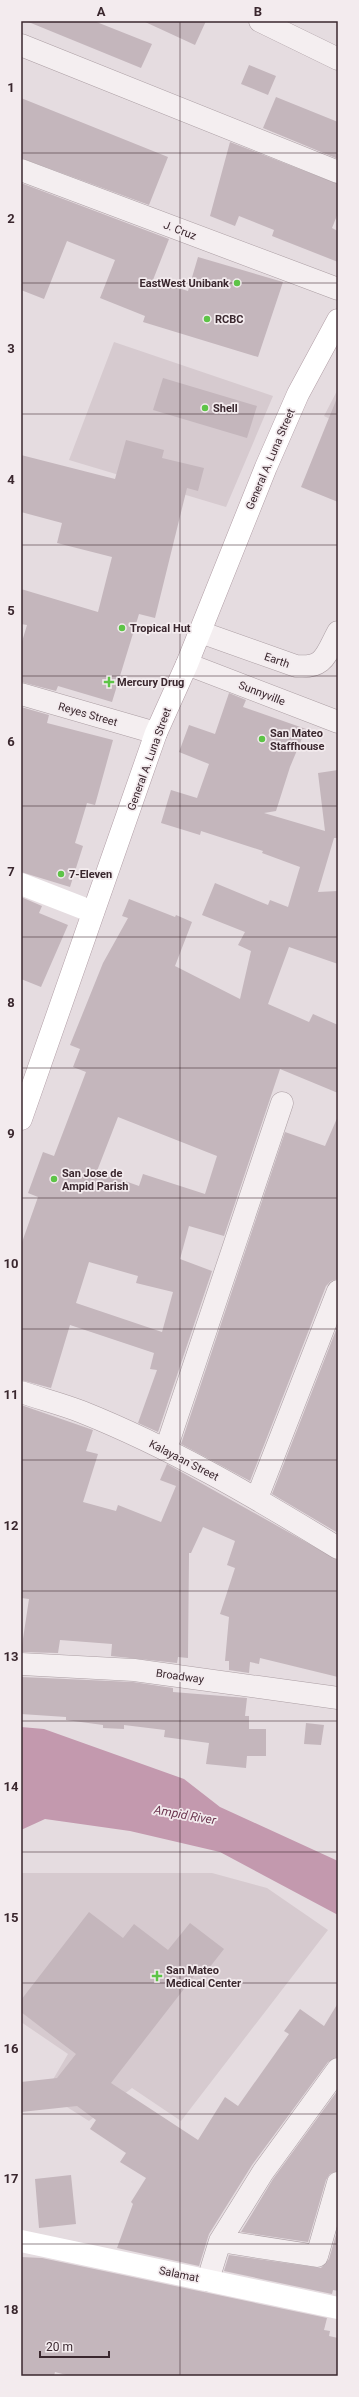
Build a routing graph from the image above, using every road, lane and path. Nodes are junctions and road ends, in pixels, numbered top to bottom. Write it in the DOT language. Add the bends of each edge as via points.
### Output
graph roads {
  1 [pos="260,21"];
  2 [pos="21,45"];
  3 [pos="338,59"];
  4 [pos="21,170"];
  5 [pos="338,172"];
  6 [pos="338,289"];
  7 [pos="338,320"];
  8 [pos="200,632"];
  9 [pos="338,632"];
  10 [pos="187,664"];
  11 [pos="21,694"];
  12 [pos="338,722"];
  13 [pos="156,733"];
  14 [pos="21,884"];
  15 [pos="93,912"];
  16 [pos="282,1103"];
  17 [pos="21,1119"];
  18 [pos="338,1291"];
  19 [pos="21,1392"];
  20 [pos="166,1449"];
  21 [pos="257,1498"];
  22 [pos="338,1548"];
  23 [pos="21,1664"];
  24 [pos="338,1698"];
  25 [pos="338,2069"];
  26 [pos="338,2183"];
  27 [pos="21,2241"];
  28 [pos="220,2241"];
  29 [pos="208,2280"];
  30 [pos="338,2308"];
  1 -- 3 [label="street"];
  2 -- 5 [label="street"];
  4 -- 6 [label="street, J. Cruz"];
  7 -- 8 [label="main road, General A. Luna Street" via="298,394"];
  8 -- 9 [label="street, Earth" via="296,666 310,668 322,662"];
  8 -- 10 [label="main road, General A. Luna Street"];
  10 -- 12 [label="street, Sunnyville"];
  10 -- 13 [label="main road, General A. Luna Street"];
  11 -- 13 [label="street, Reyes Street"];
  13 -- 15 [label="main road, General A. Luna Street"];
  14 -- 15 [label="main road"];
  15 -- 17 [label="main road, General A. Luna Street"];
  16 -- 20 [label="street"];
  18 -- 21 [label="street"];
  19 -- 20 [label="street, Kalayaan Street" via="81,1411"];
  20 -- 21 [label="street, Kalayaan Street"];
  21 -- 22 [label="street, Kalayaan Street"];
  23 -- 24 [label="street, Broadway" via="134,1670"];
  25 -- 28 [label="street" via="263,2172"];
  26 -- 28 [label="street" via="317,2256"];
  27 -- 29 [label="main road, Salamat"];
  28 -- 29 [label="street"];
  29 -- 30 [label="main road, Salamat"];
}
